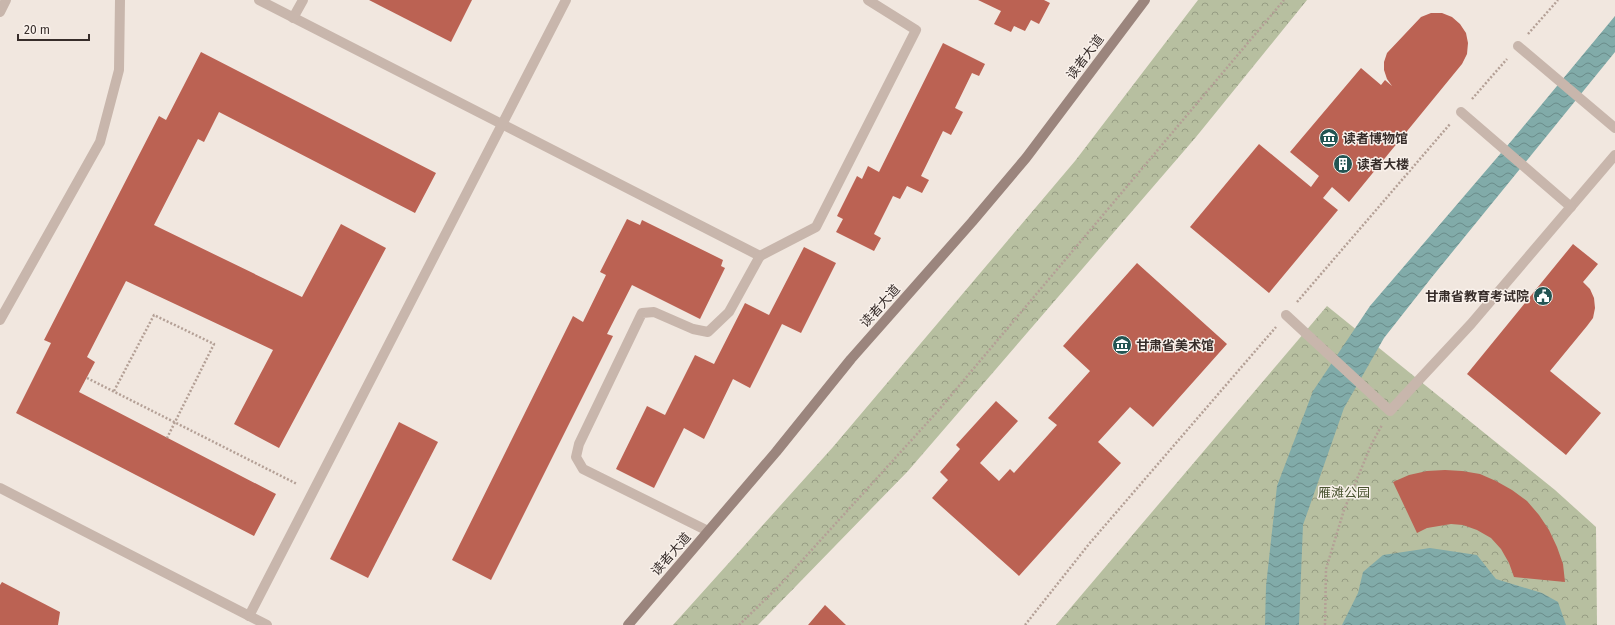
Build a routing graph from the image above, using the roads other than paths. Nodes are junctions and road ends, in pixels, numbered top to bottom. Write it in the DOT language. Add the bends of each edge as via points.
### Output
graph roads {
  1 [pos="6,0"];
  2 [pos="120,0"];
  3 [pos="258,0"];
  4 [pos="303,0"];
  5 [pos="566,0"];
  6 [pos="868,0"];
  7 [pos="1145,0"];
  8 [pos="0,12"];
  9 [pos="294,18"];
  10 [pos="1518,46"];
  11 [pos="1461,112"];
  12 [pos="502,125"];
  13 [pos="1613,126"];
  14 [pos="1615,155"];
  15 [pos="1571,207"];
  16 [pos="760,256"];
  17 [pos="1286,315"];
  18 [pos="0,320"];
  19 [pos="0,488"];
  20 [pos="708,531"];
  21 [pos="249,616"];
  22 [pos="267,625"];
  23 [pos="628,625"];
  1 -- 8 [label="street"];
  2 -- 18 [label="street" via="119,70 100,142"];
  3 -- 9 [label="street"];
  4 -- 9 [label="street"];
  5 -- 12 [label="street"];
  6 -- 16 [label="street" via="916,30 816,227"];
  7 -- 20 [label="main road, 读者大道" via="1026,158 851,359"];
  9 -- 12 [label="street"];
  10 -- 13 [label="street"];
  11 -- 15 [label="street"];
  12 -- 16 [label="street"];
  12 -- 21 [label="street"];
  14 -- 15 [label="street"];
  15 -- 17 [label="street" via="1471,324 1390,411"];
  16 -- 20 [label="street" via="729,312 708,332 693,329 654,312 642,313 579,444 576,457 583,469"];
  19 -- 21 [label="street"];
  20 -- 23 [label="main road, 读者大道"];
  21 -- 22 [label="street"];
}
